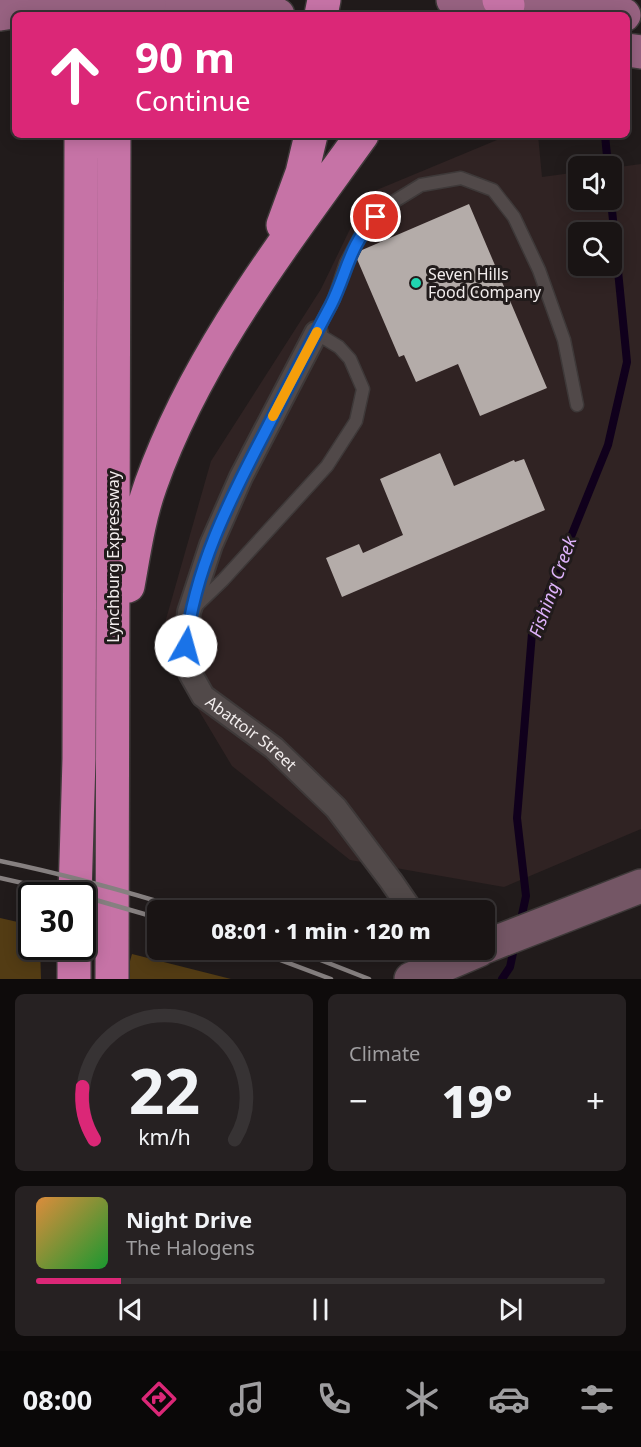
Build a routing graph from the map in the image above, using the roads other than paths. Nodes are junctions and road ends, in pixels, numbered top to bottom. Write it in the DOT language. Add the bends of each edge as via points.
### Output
graph roads {
  1 [pos="453,0"];
  2 [pos="503,3"];
  3 [pos="13,12"];
  4 [pos="239,12"];
  5 [pos="595,12"];
  6 [pos="81,138"];
  7 [pos="114,138"];
  8 [pos="310,138"];
  9 [pos="360,138"];
  10 [pos="269,264"];
  11 [pos="316,333"];
  12 [pos="577,405"];
  13 [pos="189,612"];
  14 [pos="112,674"];
  15 [pos="75,882"];
  16 [pos="641,886"];
  17 [pos="404,900"];
  18 [pos="495,943"];
  19 [pos="74,960"];
  20 [pos="435,960"];
  21 [pos="74,979"];
  22 [pos="112,979"];
  23 [pos="411,979"];
  1 -- 2 [label="main road"];
  2 -- 5 [label="main road"];
  3 -- 4 [label="main road, bridge" via="149,5"];
  6 -- 15 [label="highway, Lynchburg Expressway"];
  7 -- 14 [label="highway, Lynchburg Expressway"];
  8 -- 10 [label="highway" via="302,173"];
  9 -- 10 [label="highway"];
  10 -- 14 [label="highway" via="210,357 177,419 150,486"];
  11 -- 12 [label="lane" via="363,231 390,204 421,184 461,178 493,190 514,217 539,270 564,340"];
  11 -- 13 [label="street, Abattoir Street" via="241,477 211,545"];
  11 -- 13 [label="lane" via="350,359 363,389 357,421 327,466"];
  13 -- 17 [label="street, Abattoir Street" via="186,646 190,673 204,696 274,748 336,808"];
  14 -- 22 [label="highway, Lynchburg Expressway"];
  16 -- 18 [label="main road"];
  19 -- 21 [label="highway"];
  20 -- 23 [label="main road"];
}
